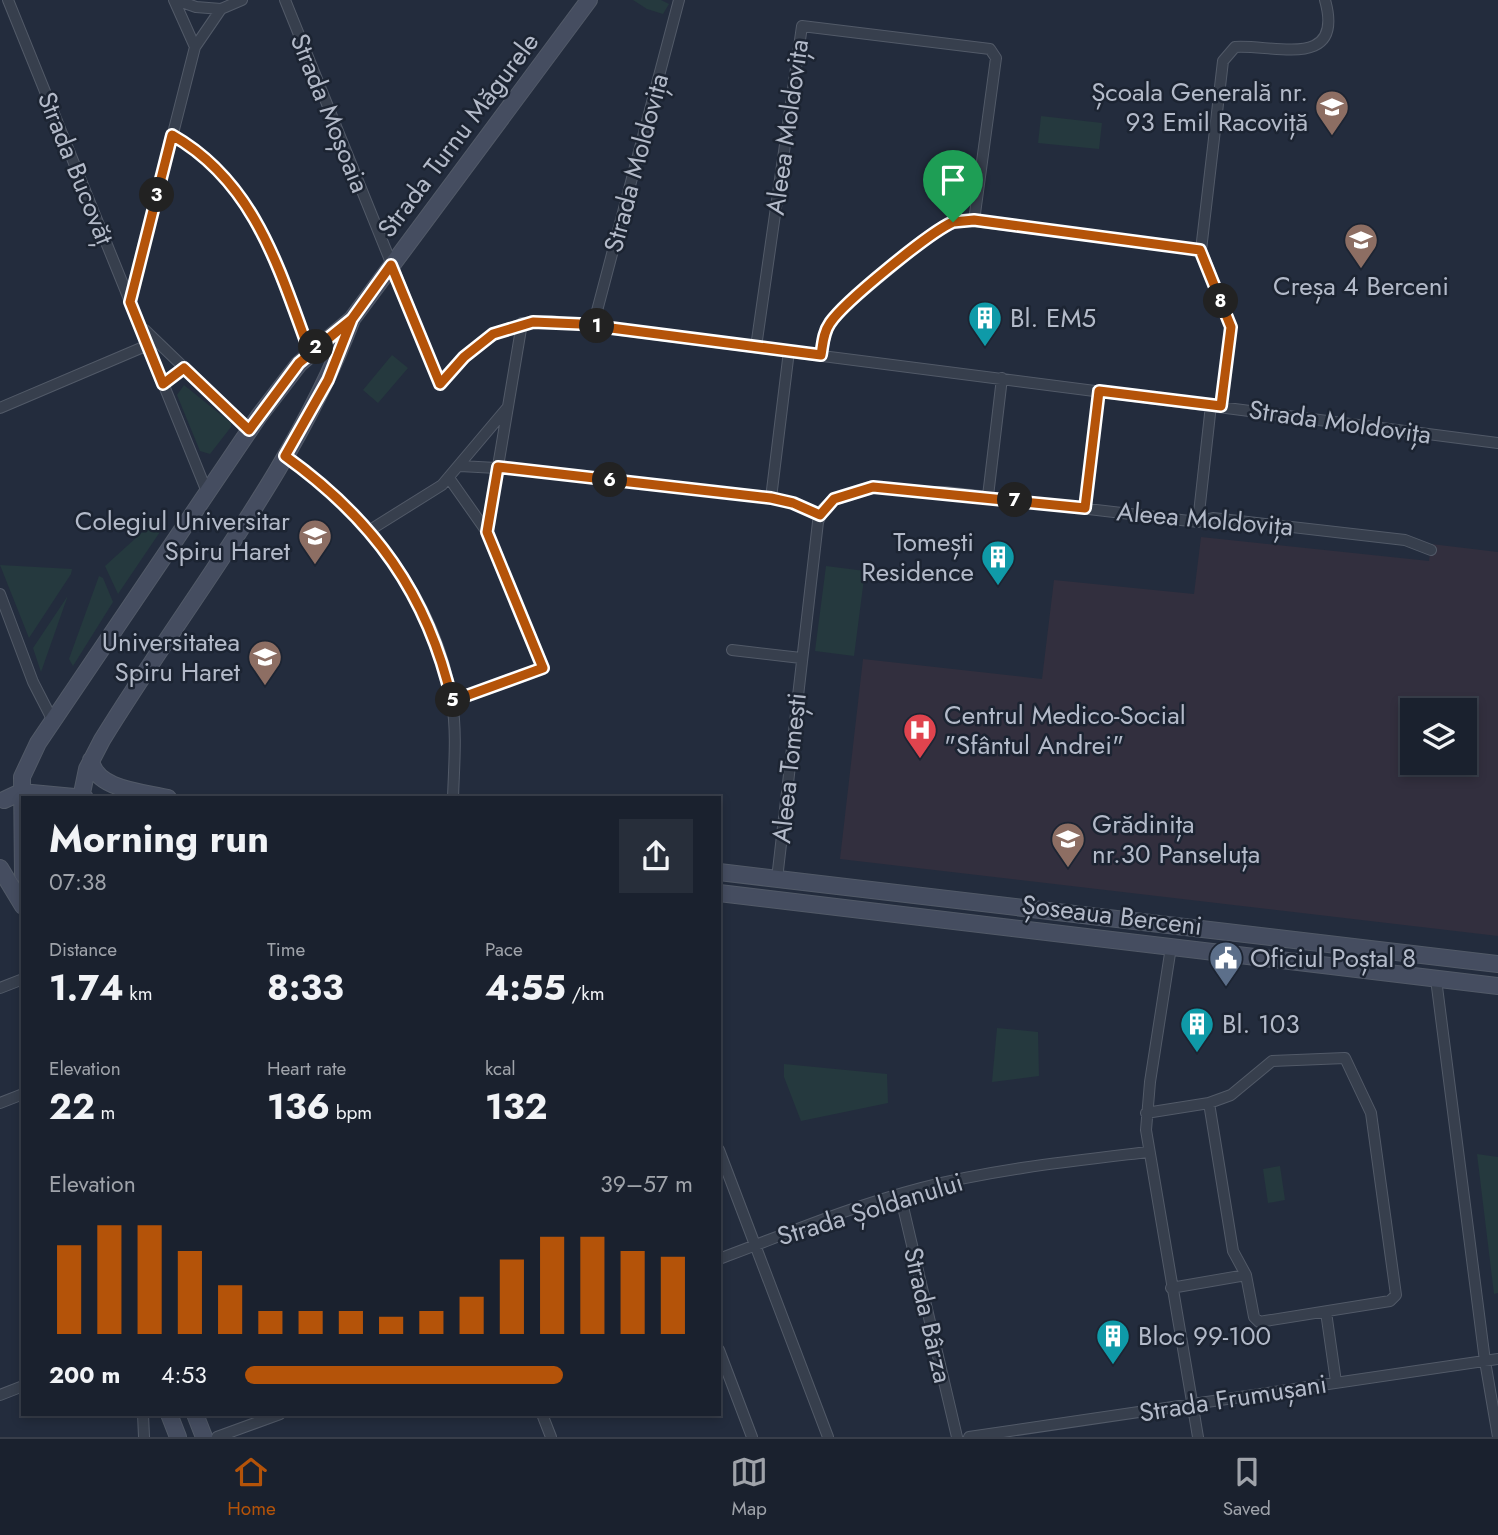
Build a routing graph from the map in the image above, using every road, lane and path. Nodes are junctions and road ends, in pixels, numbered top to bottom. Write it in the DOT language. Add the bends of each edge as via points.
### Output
graph roads {
  1 [pos="8,0"];
  2 [pos="175,0"];
  3 [pos="242,0"];
  4 [pos="285,0"];
  5 [pos="589,0"];
  6 [pos="678,0"];
  7 [pos="1325,0"];
  8 [pos="221,9"];
  9 [pos="195,47"];
  10 [pos="172,135"];
  11 [pos="974,220"];
  12 [pos="1200,250"];
  13 [pos="391,265"];
  14 [pos="130,302"];
  15 [pos="136,316"];
  16 [pos="352,319"];
  17 [pos="522,323"];
  18 [pos="593,326"];
  19 [pos="148,345"];
  20 [pos="756,347"];
  21 [pos="789,351"];
  22 [pos="310,353"];
  23 [pos="821,355"];
  24 [pos="184,368"];
  25 [pos="1002,378"];
  26 [pos="163,384"];
  27 [pos="1099,391"];
  28 [pos="508,406"];
  29 [pos="1216,406"];
  30 [pos="0,408"];
  31 [pos="249,430"];
  32 [pos="1498,443"];
  33 [pos="285,456"];
  34 [pos="460,466"];
  35 [pos="498,467"];
  36 [pos="450,478"];
  37 [pos="207,492"];
  38 [pos="988,496"];
  39 [pos="771,498"];
  40 [pos="1085,508"];
  41 [pos="820,515"];
  42 [pos="1198,522"];
  43 [pos="370,530"];
  44 [pos="487,532"];
  45 [pos="1431,550"];
  46 [pos="0,594"];
  47 [pos="732,650"];
  48 [pos="801,658"];
  49 [pos="452,701"];
  50 [pos="52,721"];
  51 [pos="91,760"];
  52 [pos="24,795"];
  53 [pos="43,796"];
  54 [pos="82,796"];
  55 [pos="160,796"];
  56 [pos="453,796"];
  57 [pos="2,800"];
  58 [pos="21,813"];
  59 [pos="1,871"];
  60 [pos="721,872"];
  61 [pos="776,879"];
  62 [pos="721,892"];
  63 [pos="21,903"];
  64 [pos="1320,943"];
  65 [pos="1171,947"];
  66 [pos="1318,964"];
  67 [pos="1498,964"];
  68 [pos="1436,979"];
  69 [pos="21,980"];
  70 [pos="1498,986"];
  71 [pos="0,988"];
  72 [pos="21,1095"];
  73 [pos="0,1103"];
  74 [pos="1209,1104"];
  75 [pos="1146,1113"];
  76 [pos="1148,1152"];
  77 [pos="721,1155"];
  78 [pos="900,1194"];
  79 [pos="755,1245"];
  80 [pos="721,1258"];
  81 [pos="1246,1275"];
  82 [pos="1171,1288"];
  83 [pos="1326,1311"];
  84 [pos="721,1355"];
  85 [pos="1498,1359"];
  86 [pos="1485,1361"];
  87 [pos="1336,1382"];
  88 [pos="21,1387"];
  89 [pos="0,1395"];
  90 [pos="1193,1405"];
  91 [pos="143,1416"];
  92 [pos="170,1416"];
  93 [pos="196,1416"];
  94 [pos="275,1416"];
  95 [pos="543,1416"];
  96 [pos="1073,1423"];
  97 [pos="144,1437"];
  98 [pos="178,1437"];
  99 [pos="204,1437"];
  100 [pos="217,1437"];
  101 [pos="551,1437"];
  102 [pos="752,1437"];
  103 [pos="828,1437"];
  104 [pos="957,1437"];
  105 [pos="969,1437"];
  106 [pos="1075,1437"];
  107 [pos="1198,1437"];
  108 [pos="1498,1437"];
  1 -- 14 [label="street, Strada Bucovăț"];
  2 -- 8 [label="street"];
  2 -- 9 [label="street"];
  3 -- 8 [label="street"];
  4 -- 13 [label="street, Strada Moșoaia"];
  5 -- 13 [label="main road, Strada Turnu Măgurele"];
  6 -- 18 [label="street, Strada Moldovița"];
  7 -- 12 [label="street" via="1328,27 1310,49 1242,47 1225,55"];
  8 -- 9 [label="street"];
  9 -- 10 [label="street"];
  10 -- 14 [label="street"];
  10 -- 22 [label="street" via="211,162 249,206"];
  11 -- 12 [label="street"];
  11 -- 20 [label="street, Aleea Moldovița" via="996,52 802,26"];
  11 -- 23 [label="street" via="953,222 935,231 845,306 827,327"];
  12 -- 29 [label="street" via="1231,327"];
  13 -- 16 [label="main road, Strada Turnu Măgurele"];
  13 -- 17 [label="street, Strada Turnu Măgurele" via="440,384 479,344"];
  14 -- 15 [label="street, Strada Bucovăț"];
  15 -- 19 [label="street, Strada Bucovăț"];
  15 -- 24 [label="street"];
  16 -- 22 [label="main road, Strada Turnu Măgurele"];
  16 -- 33 [label="main road, Strada Turnu Măgurele" via="328,380"];
  17 -- 18 [label="street, Strada Moldovița"];
  17 -- 28 [label="street"];
  18 -- 20 [label="street, Strada Moldovița"];
  19 -- 26 [label="street, Strada Bucovăț"];
  19 -- 30 [label="street"];
  20 -- 21 [label="street, Strada Moldovița"];
  21 -- 23 [label="street, Strada Moldovița"];
  21 -- 39 [label="street"];
  22 -- 31 [label="main road, Strada Turnu Măgurele"];
  23 -- 25 [label="street, Strada Moldovița"];
  24 -- 26 [label="street"];
  24 -- 31 [label="street"];
  25 -- 27 [label="street, Strada Moldovița"];
  25 -- 38 [label="street"];
  26 -- 37 [label="street, Strada Bucovăț"];
  27 -- 29 [label="street, Strada Moldovița"];
  27 -- 40 [label="street"];
  28 -- 34 [label="street"];
  28 -- 35 [label="street"];
  29 -- 32 [label="street, Strada Moldovița"];
  29 -- 42 [label="street"];
  31 -- 37 [label="main road, Strada Turnu Măgurele"];
  33 -- 43 [label="street" via="337,496"];
  33 -- 51 [label="main road, Strada Turnu Măgurele"];
  34 -- 35 [label="street"];
  34 -- 36 [label="street"];
  35 -- 39 [label="street"];
  35 -- 44 [label="street"];
  36 -- 43 [label="street"];
  36 -- 44 [label="street"];
  37 -- 50 [label="main road, Strada Turnu Măgurele"];
  38 -- 40 [label="street, Aleea Moldovița"];
  38 -- 41 [label="street, Aleea Moldovița" via="865,487 834,499"];
  39 -- 41 [label="street"];
  40 -- 42 [label="street, Aleea Moldovița"];
  41 -- 48 [label="street, Aleea Tomești"];
  42 -- 45 [label="street, Aleea Moldovița" via="1213,518 1405,540"];
  43 -- 49 [label="street" via="419,605 441,658"];
  44 -- 49 [label="street" via="543,668"];
  46 -- 50 [label="street"];
  47 -- 48 [label="street, Aleea Tomești"];
  48 -- 61 [label="street, Aleea Tomești"];
  49 -- 56 [label="street"];
  50 -- 52 [label="main road, Strada Turnu Măgurele" via="25,768"];
  51 -- 54 [label="main road, Strada Turnu Măgurele"];
  51 -- 55 [label="main road" via="96,775 108,783"];
  52 -- 53 [label="main road"];
  52 -- 57 [label="main road"];
  57 -- 58 [label="main road"];
  59 -- 63 [label="main road"];
  60 -- 61 [label="main road, Șoseaua Berceni"];
  61 -- 64 [label="main road, Șoseaua Berceni"];
  62 -- 65 [label="main road, Șoseaua Berceni"];
  64 -- 66 [label="main road"];
  64 -- 67 [label="main road, Șoseaua Berceni"];
  65 -- 66 [label="main road, Șoseaua Berceni"];
  65 -- 75 [label="street"];
  66 -- 68 [label="main road, Șoseaua Berceni"];
  68 -- 70 [label="main road, Șoseaua Berceni"];
  68 -- 86 [label="street"];
  69 -- 71 [label="street"];
  72 -- 73 [label="street"];
  74 -- 75 [label="street"];
  74 -- 81 [label="street" via="1234,1251"];
  74 -- 83 [label="street" via="1231,1095 1272,1061 1348,1060 1371,1113 1397,1292 1390,1301"];
  75 -- 76 [label="street"];
  76 -- 78 [label="street, Strada Șoldanului" via="985,1174"];
  76 -- 82 [label="street"];
  77 -- 79 [label="street"];
  78 -- 79 [label="street, Strada Șoldanului"];
  78 -- 104 [label="street, Strada Bârza"];
  79 -- 80 [label="street, Strada Șoldanului"];
  79 -- 103 [label="street"];
  81 -- 82 [label="street"];
  81 -- 83 [label="street" via="1254,1318 1259,1322"];
  82 -- 90 [label="street"];
  83 -- 87 [label="street"];
  84 -- 102 [label="street"];
  85 -- 86 [label="street, Strada Frumușani"];
  86 -- 87 [label="street, Strada Frumușani"];
  86 -- 108 [label="street"];
  87 -- 90 [label="street, Strada Frumușani"];
  88 -- 89 [label="street"];
  90 -- 96 [label="street, Strada Frumușani"];
  90 -- 107 [label="street"];
  91 -- 97 [label="street"];
  92 -- 98 [label="main road"];
  93 -- 99 [label="main road"];
  94 -- 100 [label="street"];
  95 -- 101 [label="street"];
  96 -- 105 [label="street, Strada Frumușani"];
  96 -- 106 [label="street"];
}
